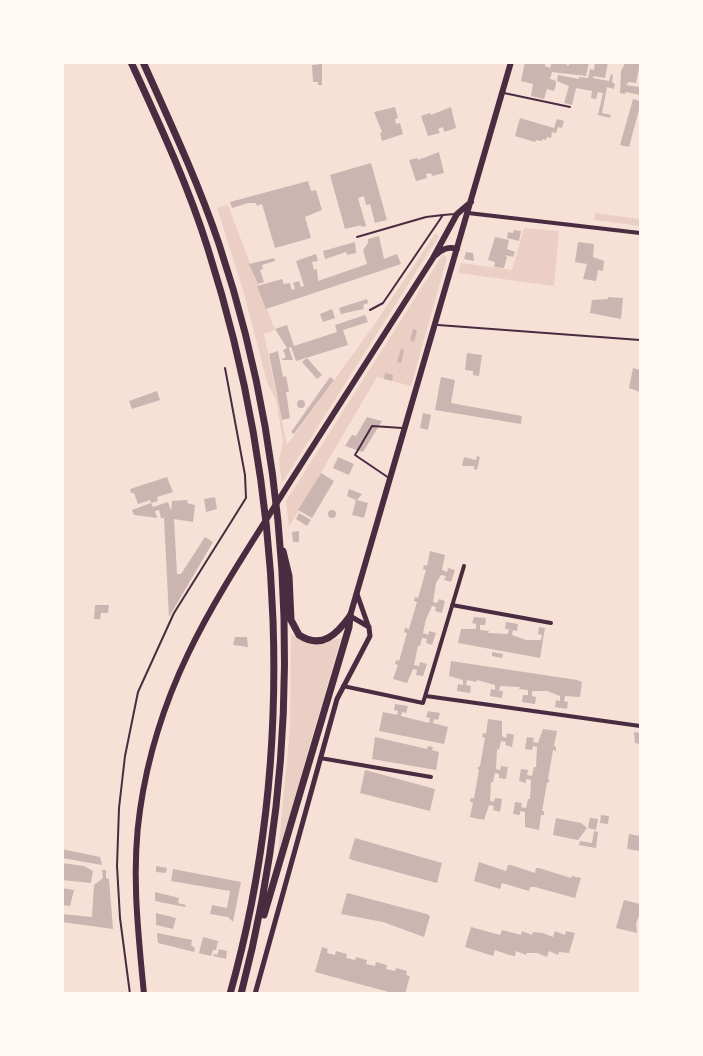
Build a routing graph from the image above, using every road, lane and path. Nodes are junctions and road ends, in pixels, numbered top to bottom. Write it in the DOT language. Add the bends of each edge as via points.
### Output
graph roads {
  1 [pos="131,62"];
  2 [pos="143,62"];
  3 [pos="511,62"];
  4 [pos="503,92"];
  5 [pos="570,107"];
  6 [pos="471,202"];
  7 [pos="468,213"];
  8 [pos="457,214"];
  9 [pos="443,215"];
  10 [pos="640,233"];
  11 [pos="357,237"];
  12 [pos="457,248"];
  13 [pos="433,258"];
  14 [pos="370,310"];
  15 [pos="435,324"];
  16 [pos="640,340"];
  17 [pos="225,368"];
  18 [pos="405,429"];
  19 [pos="390,479"];
  20 [pos="278,532"];
  21 [pos="464,566"];
  22 [pos="357,594"];
  23 [pos="452,605"];
  24 [pos="350,616"];
  25 [pos="551,623"];
  26 [pos="369,628"];
  27 [pos="342,686"];
  28 [pos="426,696"];
  29 [pos="640,726"];
  30 [pos="320,758"];
  31 [pos="432,777"];
  32 [pos="252,951"];
  33 [pos="229,992"];
  34 [pos="130,994"];
  35 [pos="144,994"];
  36 [pos="241,994"];
  37 [pos="255,994"];
  1 -- 33 [label="highway" via="175,160 208,248 245,385 262,486 272,599 273,714 261,844"];
  2 -- 20 [label="highway" via="193,173 232,287 265,427"];
  3 -- 4 [label="main road"];
  4 -- 5 [label="lane"];
  4 -- 6 [label="main road"];
  6 -- 7 [label="main road"];
  6 -- 8 [label="main road"];
  7 -- 10 [label="street"];
  7 -- 12 [label="main road"];
  8 -- 9 [label="lane"];
  8 -- 13 [label="main road"];
  9 -- 11 [label="lane"];
  9 -- 14 [label="lane" via="383,303"];
  12 -- 13 [label="main road" via="442,250"];
  12 -- 15 [label="main road"];
  13 -- 35 [label="main road" via="202,623 168,696 152,750 140,811 136,914"];
  15 -- 16 [label="lane"];
  15 -- 18 [label="main road"];
  17 -- 34 [label="lane" via="245,475 246,498 174,613 138,692 123,773 117,866"];
  18 -- 19 [label="main road"];
  18 -- 19 [label="lane" via="372,426 355,455"];
  19 -- 22 [label="main road"];
  20 -- 24 [label="highway" via="288,576 291,620 299,635 315,641 327,639 337,634"];
  20 -- 32 [label="highway" via="284,651 280,774 271,853"];
  21 -- 23 [label="street"];
  22 -- 24 [label="main road"];
  22 -- 26 [label="street"];
  23 -- 25 [label="street"];
  23 -- 28 [label="street"];
  24 -- 26 [label="street"];
  24 -- 32 [label="highway"];
  26 -- 27 [label="street" via="367,646"];
  27 -- 28 [label="street" via="423,703"];
  27 -- 30 [label="street"];
  28 -- 29 [label="street"];
  30 -- 31 [label="street"];
  30 -- 37 [label="street"];
  32 -- 36 [label="highway"];
}
